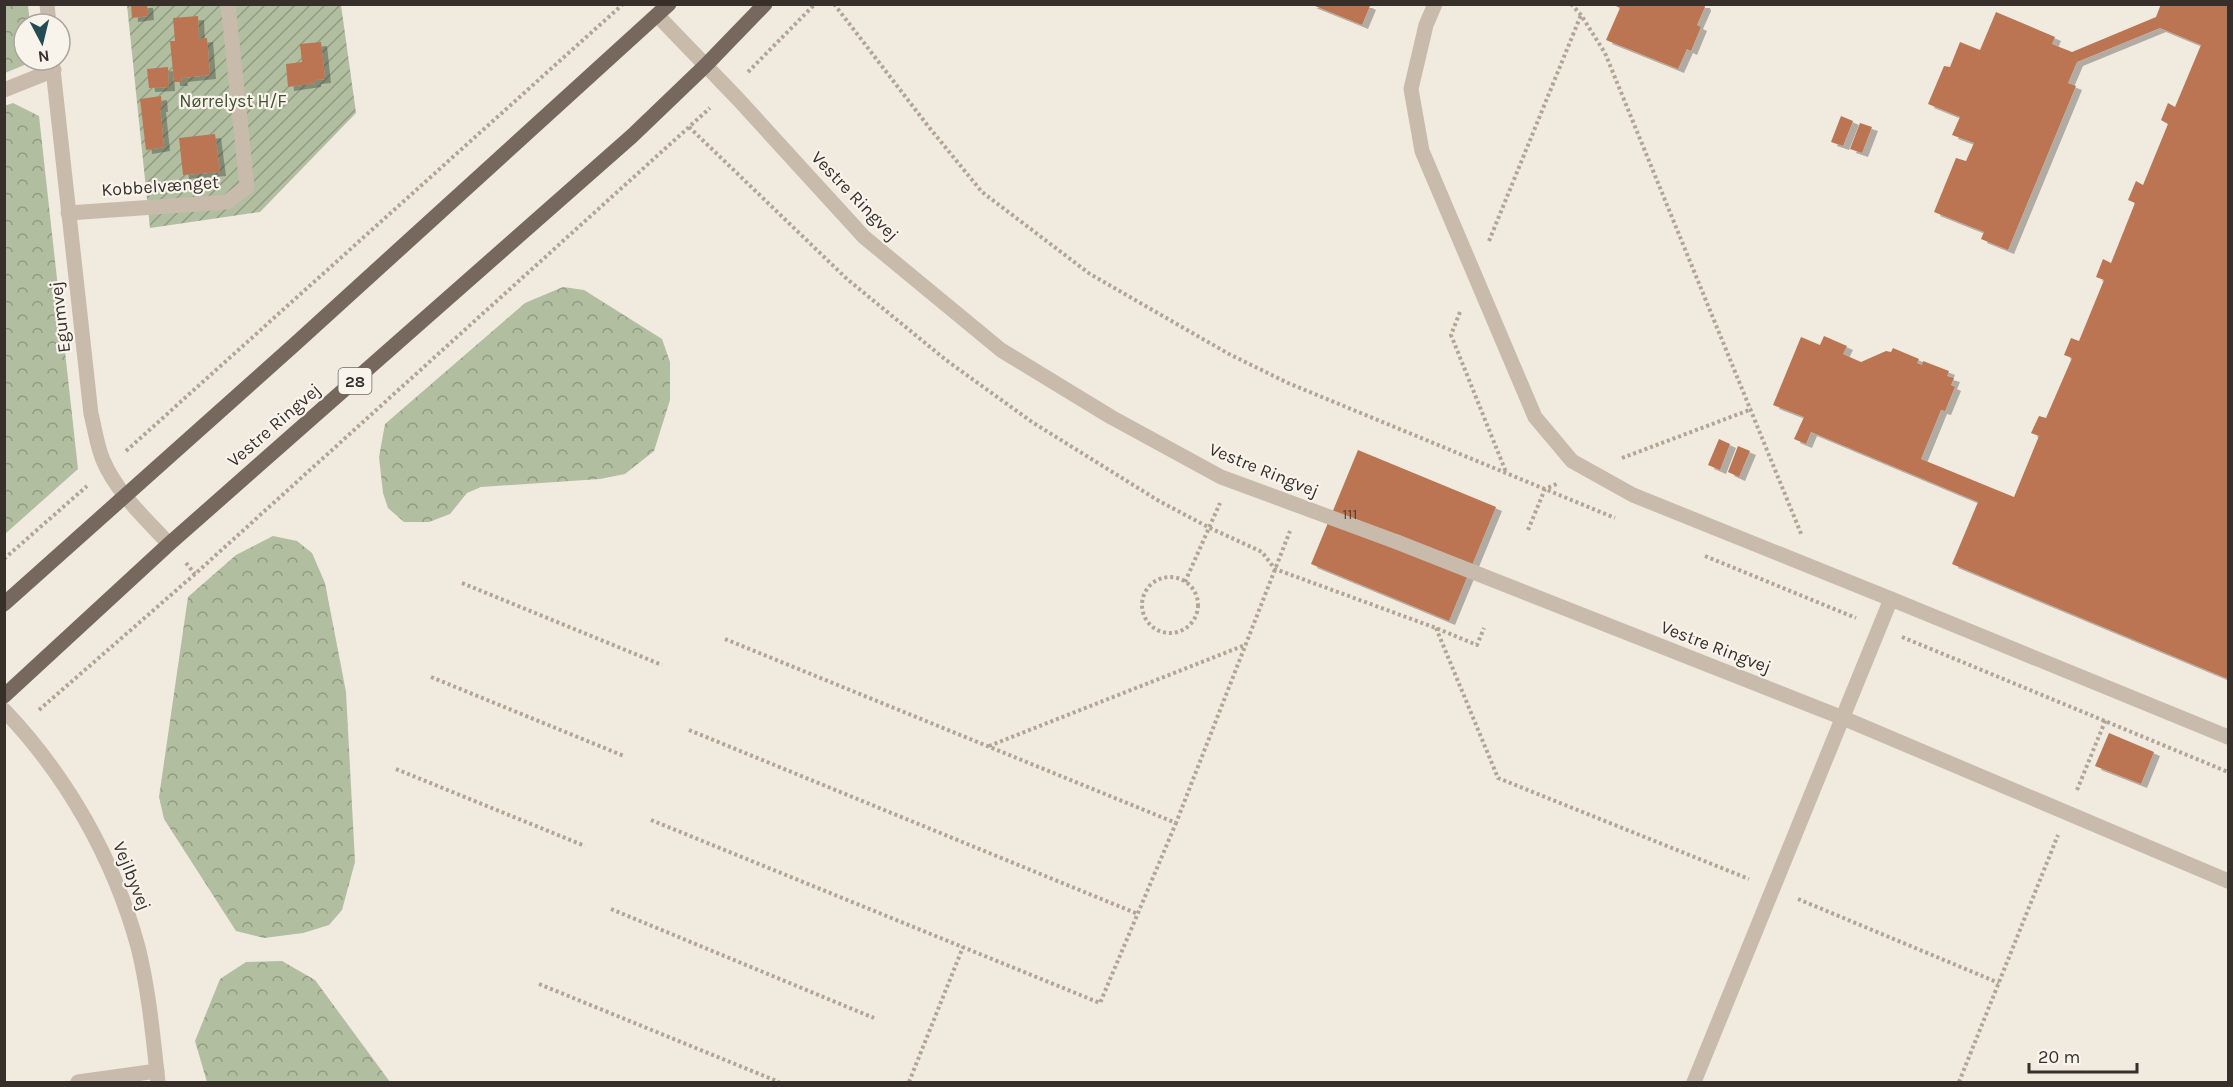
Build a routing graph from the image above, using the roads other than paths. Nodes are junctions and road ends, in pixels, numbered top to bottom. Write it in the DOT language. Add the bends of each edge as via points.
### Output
graph roads {
  1 [pos="228,4"];
  2 [pos="669,4"];
  3 [pos="765,4"];
  4 [pos="1435,4"];
  5 [pos="658,16"];
  6 [pos="705,66"];
  7 [pos="39,72"];
  8 [pos="54,72"];
  9 [pos="4,90"];
  10 [pos="68,213"];
  11 [pos="126,497"];
  12 [pos="170,544"];
  13 [pos="1891,599"];
  14 [pos="4,604"];
  15 [pos="4,696"];
  16 [pos="4,710"];
  17 [pos="1843,718"];
  18 [pos="2229,737"];
  19 [pos="2229,881"];
  20 [pos="157,1077"];
  21 [pos="78,1083"];
  22 [pos="1694,1083"];
  1 -- 10 [label="street, Kobbelvænget" via="247,187 227,202"];
  2 -- 5 [label="main road"];
  3 -- 6 [label="main road, Vestre Ringvej / 28"];
  4 -- 13 [label="street" via="1411,88 1422,151 1535,417 1572,461 1633,495"];
  5 -- 6 [label="street, Vestre Ringvej"];
  5 -- 11 [label="main road"];
  6 -- 12 [label="main road, Vestre Ringvej / 28" via="632,136"];
  6 -- 17 [label="street, Vestre Ringvej" via="864,237 1001,350 1111,417 1229,480"];
  7 -- 9 [label="street"];
  8 -- 10 [label="street, Egumvej"];
  10 -- 11 [label="street, Egumvej" via="91,414 101,457"];
  11 -- 12 [label="street, Egumvej"];
  11 -- 14 [label="main road"];
  12 -- 15 [label="main road, Vestre Ringvej / 28"];
  13 -- 17 [label="street"];
  13 -- 18 [label="street"];
  16 -- 20 [label="street, Vejlbyvej" via="58,776 92,830 118,887 138,947"];
  17 -- 19 [label="street, Vestre Ringvej"];
  17 -- 22 [label="street"];
  20 -- 21 [label="street"];
}
